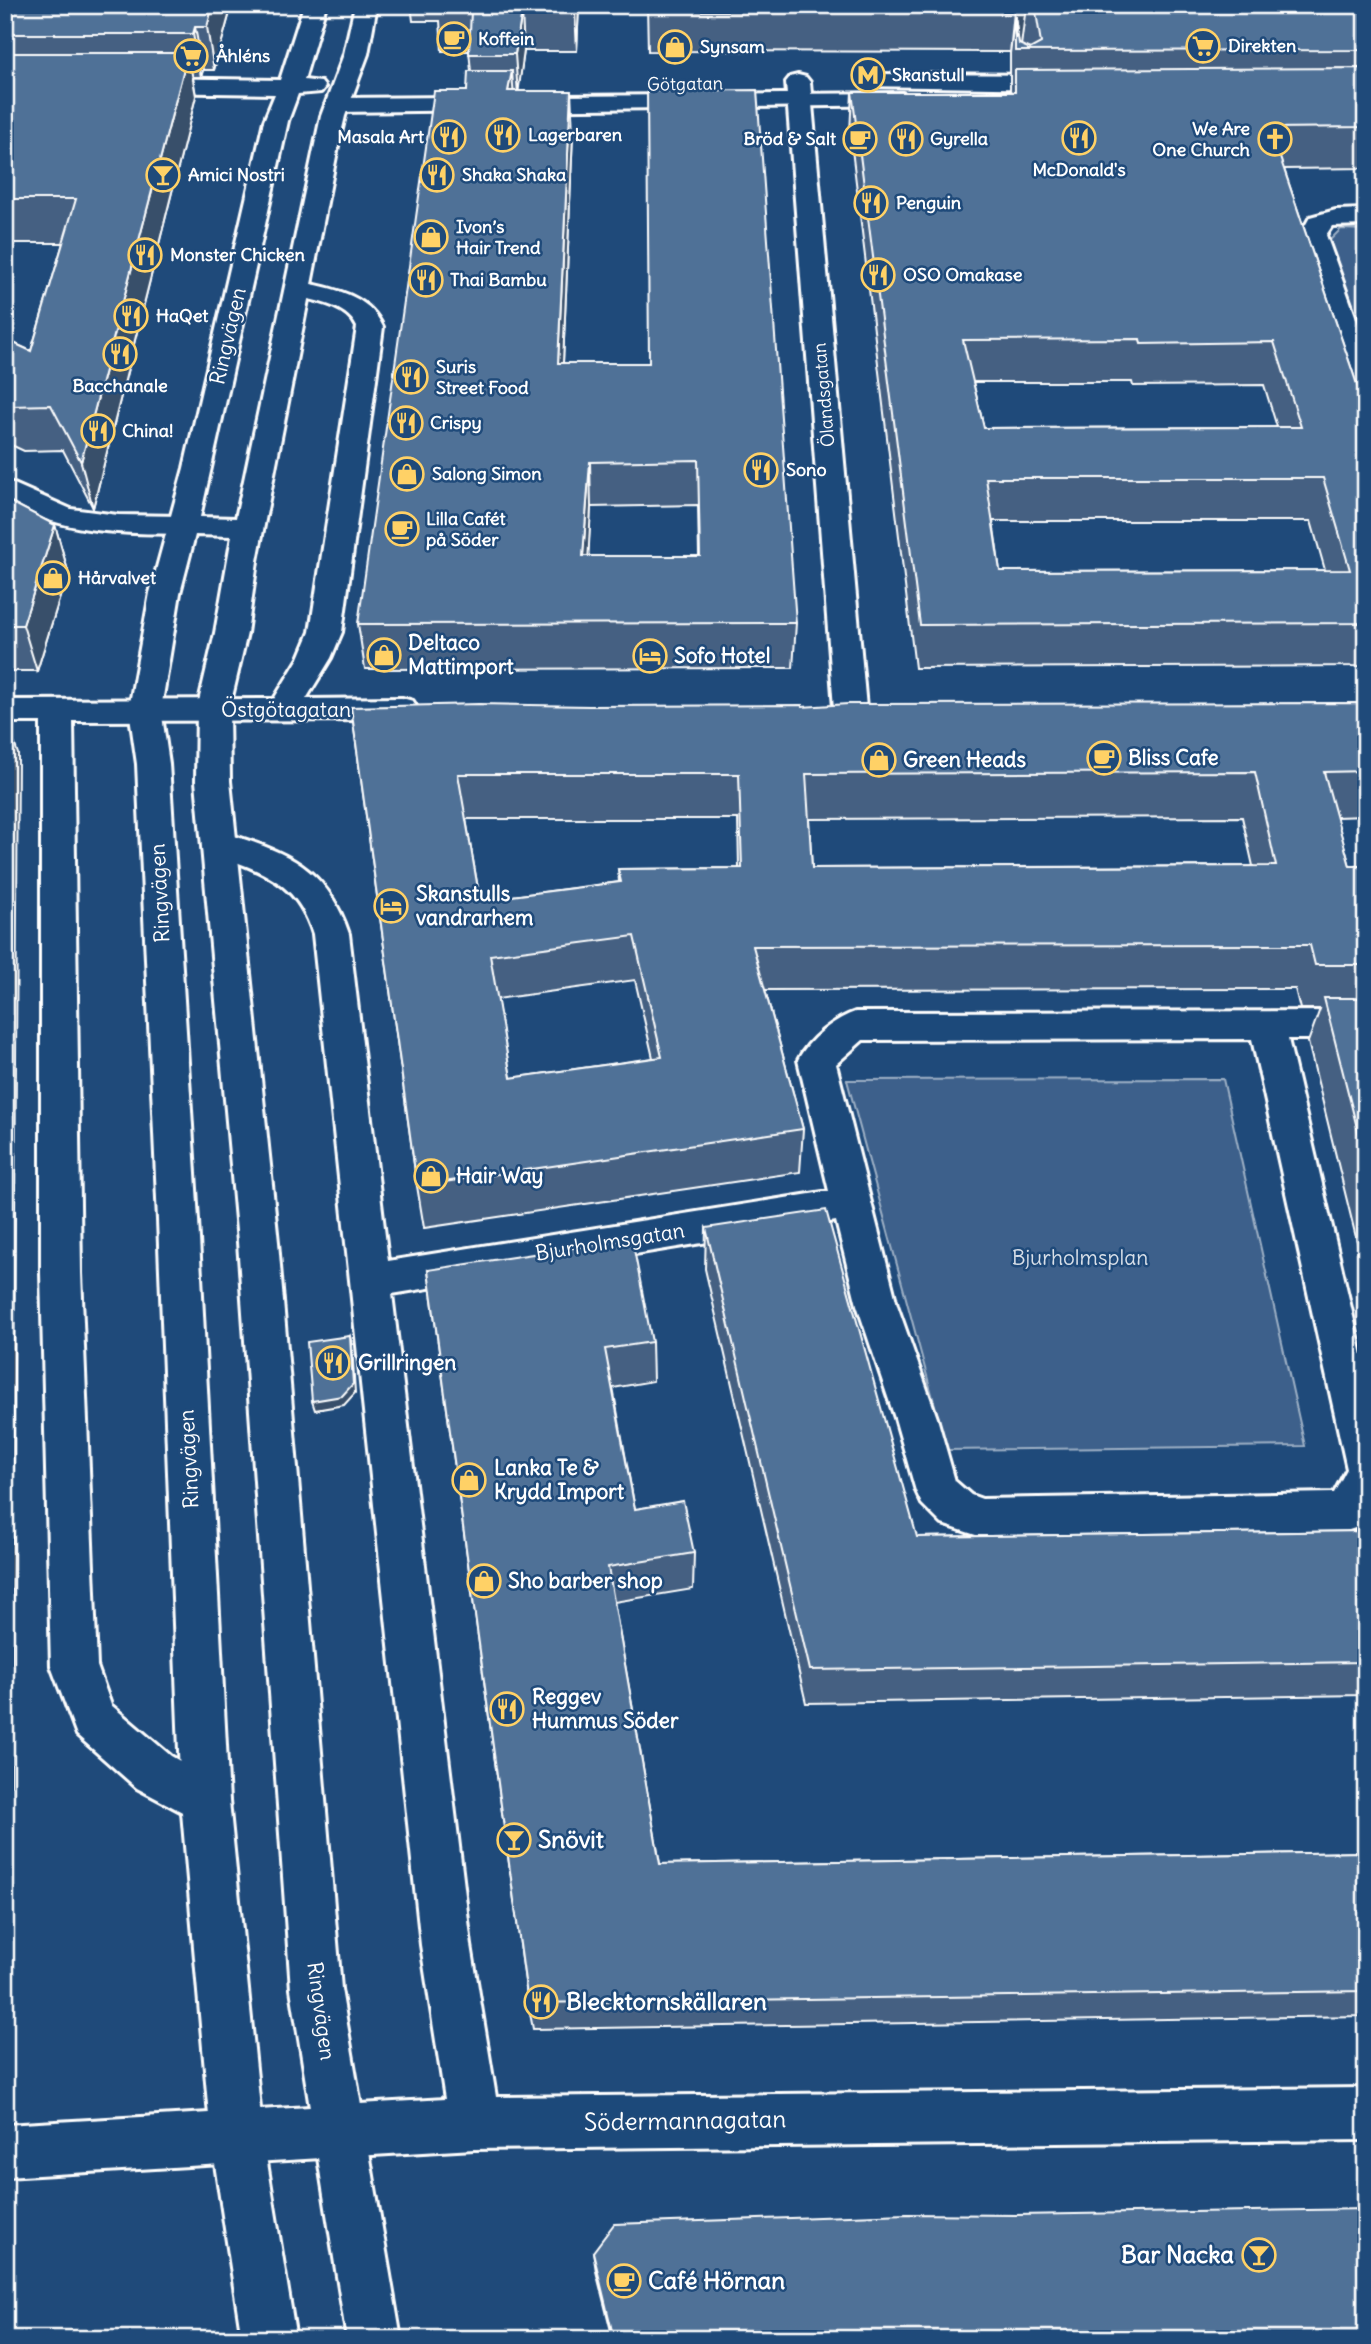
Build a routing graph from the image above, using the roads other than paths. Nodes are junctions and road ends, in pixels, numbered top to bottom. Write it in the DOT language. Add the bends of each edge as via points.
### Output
graph roads {
  1 [pos="315,5"];
  2 [pos="366,5"];
  3 [pos="125,85"];
  4 [pos="799,91"];
  5 [pos="1077,91"];
  6 [pos="285,96"];
  7 [pos="340,96"];
  8 [pos="138,106"];
  9 [pos="1366,217"];
  10 [pos="299,289"];
  11 [pos="1366,385"];
  12 [pos="5,489"];
  13 [pos="183,525"];
  14 [pos="248,528"];
  15 [pos="850,708"];
  16 [pos="145,709"];
  17 [pos="284,709"];
  18 [pos="430,709"];
  19 [pos="213,710"];
  20 [pos="5,711"];
  21 [pos="57,711"];
  22 [pos="220,844"];
  23 [pos="1366,1025"];
  24 [pos="1267,1026"];
  25 [pos="850,1203"];
  26 [pos="370,1281"];
  27 [pos="1366,1465"];
  28 [pos="1366,1474"];
  29 [pos="205,1801"];
  30 [pos="1366,2114"];
  31 [pos="474,2123"];
  32 [pos="339,2132"];
  33 [pos="237,2138"];
  34 [pos="5,2151"];
  35 [pos="269,2339"];
  36 [pos="374,2339"];
  1 -- 6 [label="street, Ringvägen"];
  2 -- 7 [label="street, Ringvägen" via="356,54"];
  3 -- 6 [label="street, Götgatan"];
  4 -- 5 [label="street, Götgatan"];
  4 -- 7 [label="street, Götgatan"];
  4 -- 15 [label="street, Ölandsgatan"];
  6 -- 7 [label="street, Götgatan"];
  6 -- 8 [label="street, Götgatan"];
  6 -- 13 [label="street, Ringvägen"];
  7 -- 10 [label="street, Ringvägen"];
  9 -- 11 [label="street" via="1324,220 1313,235"];
  10 -- 14 [label="street, Ringvägen"];
  10 -- 17 [label="street" via="345,303 365,317 370,327 326,632"];
  12 -- 13 [label="street" via="52,513 85,521"];
  13 -- 14 [label="street"];
  13 -- 16 [label="street, Ringvägen" via="165,593"];
  14 -- 19 [label="street, Ringvägen"];
  16 -- 19 [label="street, Östgötagatan"];
  16 -- 21 [label="street, Östgötagatan"];
  16 -- 29 [label="street, Ringvägen" via="153,764 178,1206"];
  17 -- 18 [label="street, Östgötagatan"];
  17 -- 19 [label="street, Östgötagatan"];
  19 -- 22 [label="street, Ringvägen"];
  20 -- 21 [label="street, Östgötagatan"];
  21 -- 29 [label="street" via="61,1273 74,1666 93,1719 154,1772"];
  22 -- 26 [label="street" via="279,864 317,895 326,911"];
  22 -- 32 [label="street, Ringvägen" via="258,1242 316,1989"];
  23 -- 24 [label="street"];
  24 -- 25 [label="street" via="855,1026 816,1060"];
  24 -- 27 [label="street"];
  25 -- 26 [label="street, Bjurholmsgatan"];
  25 -- 28 [label="street" via="877,1305 937,1491 957,1510 982,1518 1346,1512"];
  26 -- 31 [label="street" via="446,1945"];
  29 -- 33 [label="street, Ringvägen"];
  30 -- 31 [label="street, Södermannagatan"];
  31 -- 32 [label="street, Södermannagatan"];
  32 -- 33 [label="street, Södermannagatan"];
  32 -- 36 [label="street, Ringvägen"];
  33 -- 34 [label="street, Södermannagatan"];
  33 -- 35 [label="street, Ringvägen"];
}
